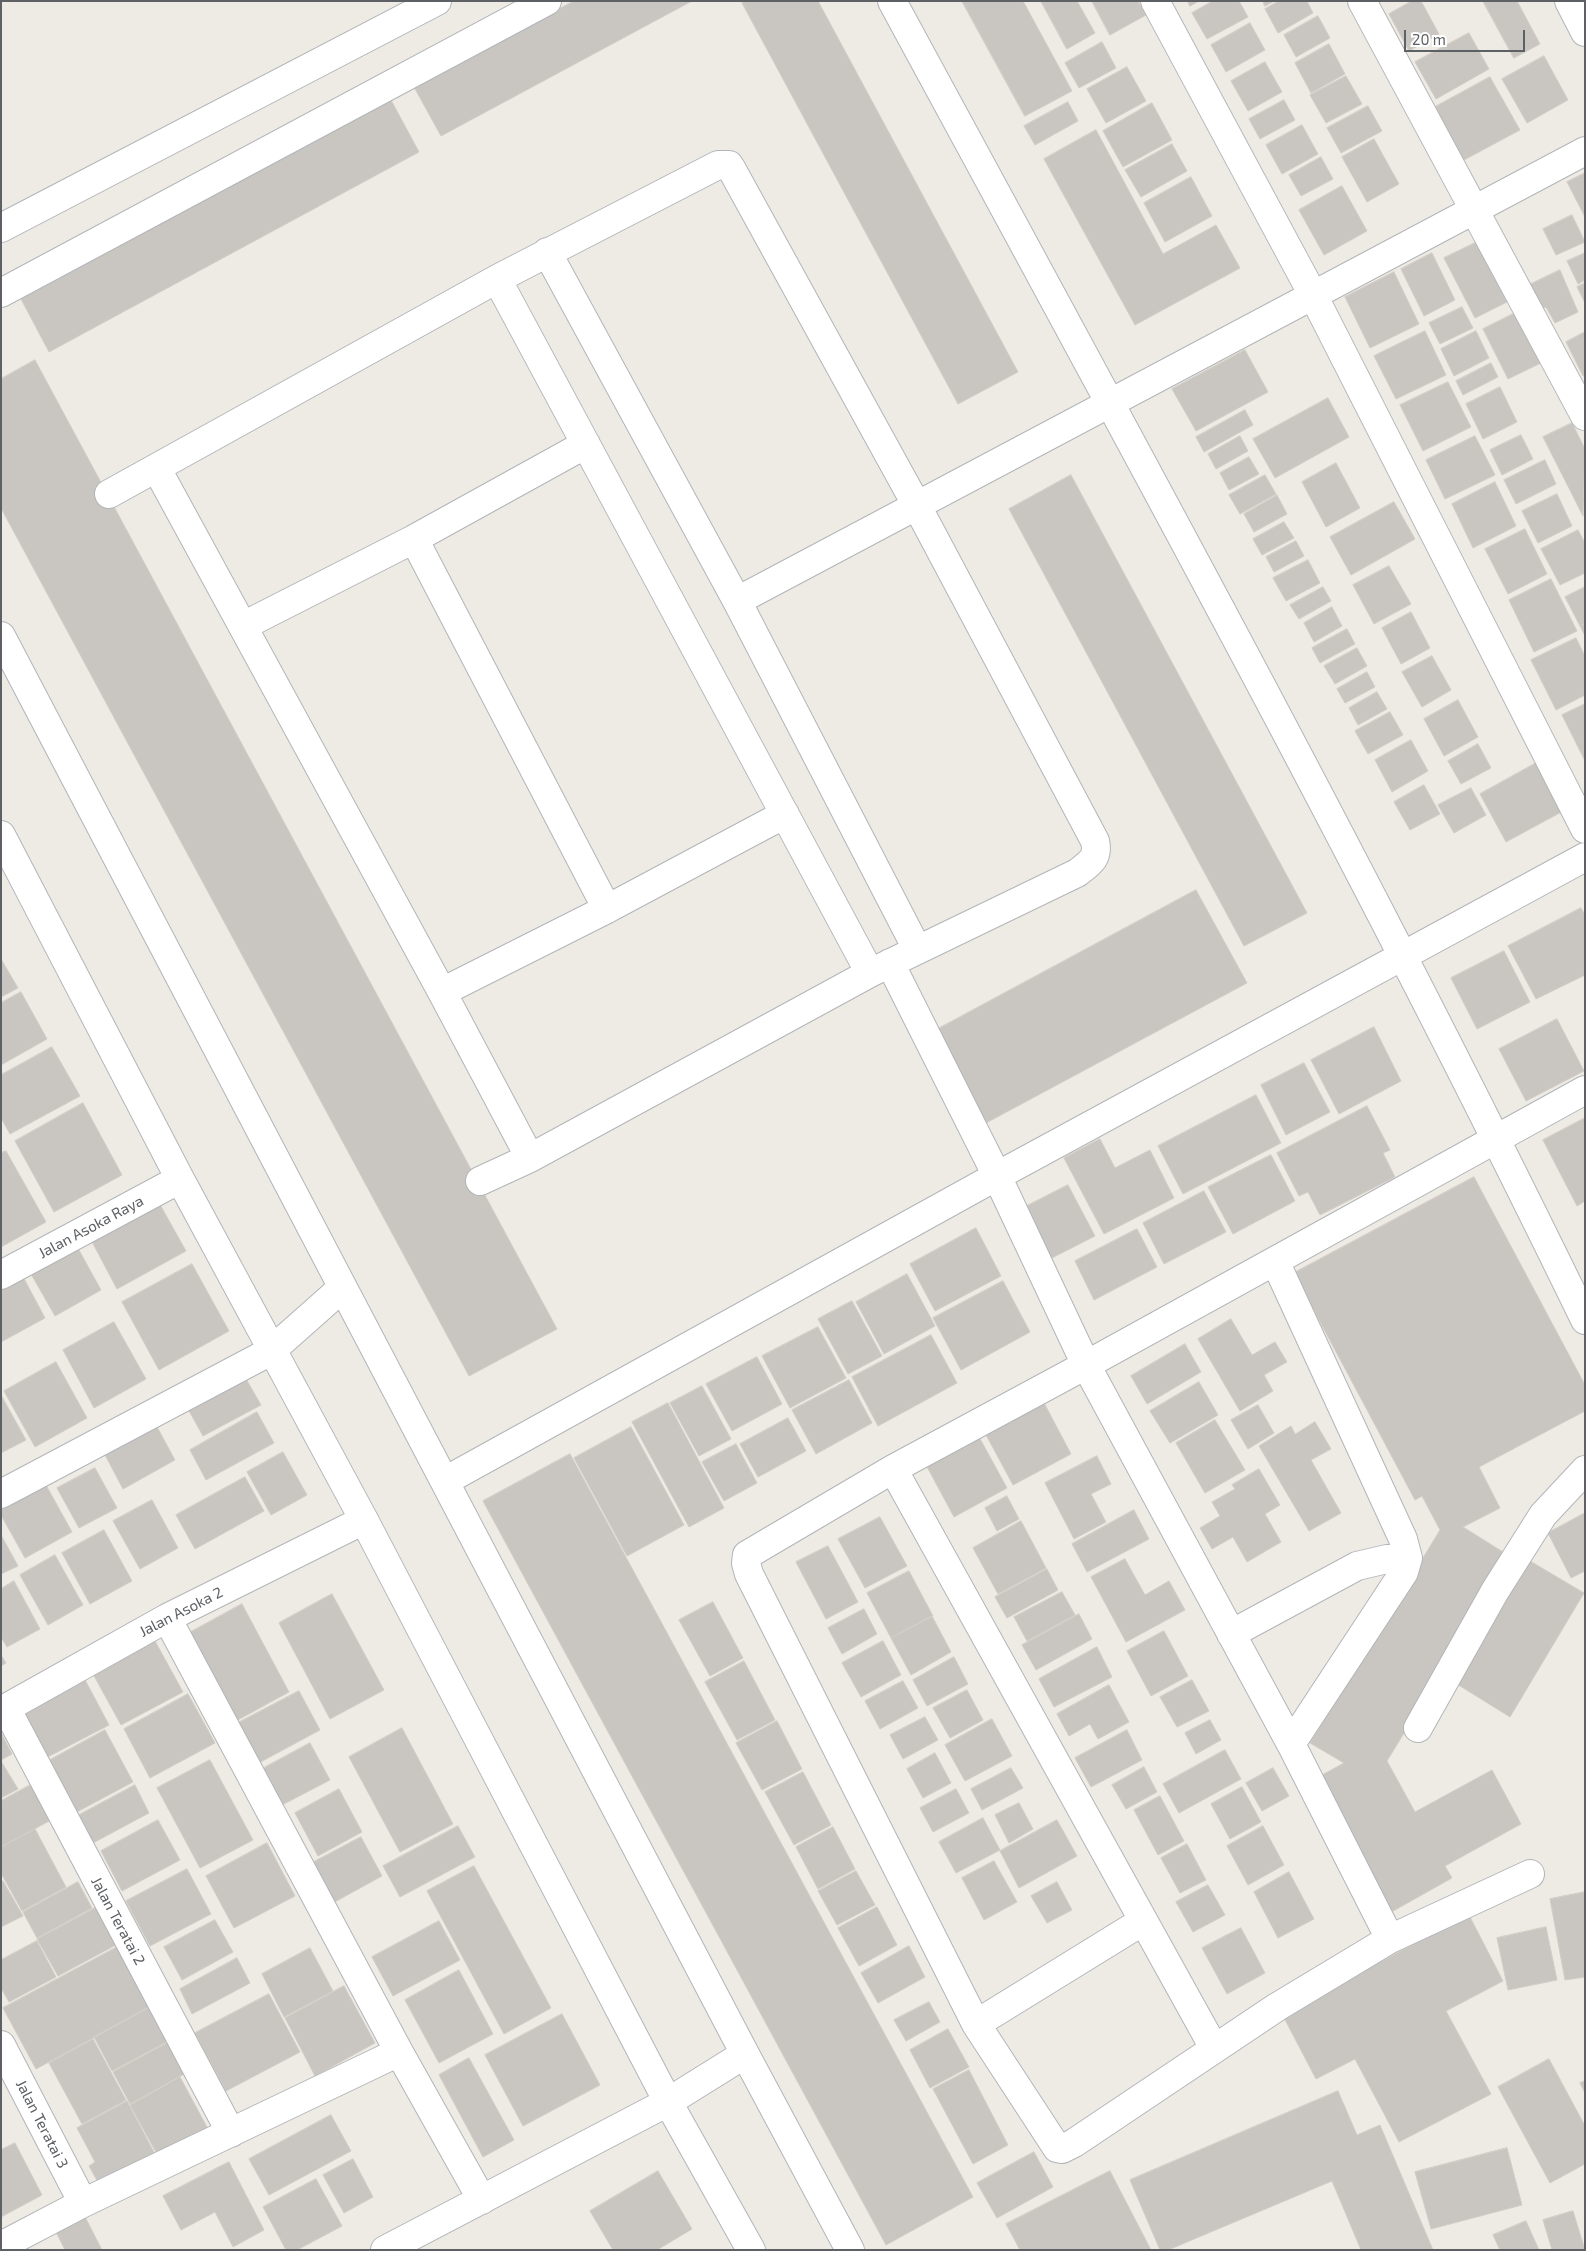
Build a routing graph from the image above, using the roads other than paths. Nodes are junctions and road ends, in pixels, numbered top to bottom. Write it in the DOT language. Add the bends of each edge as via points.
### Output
graph roads {
  1 [pos="437,1"];
  2 [pos="547,1"];
  3 [pos="892,1"];
  4 [pos="1155,1"];
  5 [pos="1362,1"];
  6 [pos="1569,1"];
  7 [pos="1585,32"];
  8 [pos="1585,151"];
  9 [pos="1474,210"];
  10 [pos="1,228"];
  11 [pos="547,252"];
  12 [pos="497,279"];
  13 [pos="1,293"];
  14 [pos="1313,295"];
  15 [pos="1110,403"];
  16 [pos="1585,416"];
  17 [pos="586,444"];
  18 [pos="157,469"];
  19 [pos="109,494"];
  20 [pos="917,506"];
  21 [pos="414,539"];
  22 [pos="737,601"];
  23 [pos="243,626"];
  24 [pos="1,636"];
  25 [pos="785,814"];
  26 [pos="1585,829"];
  27 [pos="1,835"];
  28 [pos="1585,857"];
  29 [pos="607,910"];
  30 [pos="918,949"];
  31 [pos="1404,956"];
  32 [pos="880,968"];
  33 [pos="442,992"];
  34 [pos="1585,1090"];
  35 [pos="1496,1138"];
  36 [pos="530,1158"];
  37 [pos="997,1176"];
  38 [pos="180,1179"];
  39 [pos="480,1181"];
  40 [pos="1275,1261"];
  41 [pos="1,1276"];
  42 [pos="342,1288"];
  43 [pos="1585,1320"];
  44 [pos="271,1351"];
  45 [pos="1086,1366"];
  46 [pos="893,1469"];
  47 [pos="1585,1470"];
  48 [pos="445,1480"];
  49 [pos="1,1494"];
  50 [pos="364,1520"];
  51 [pos="1408,1558"];
  52 [pos="166,1618"];
  53 [pos="1231,1634"];
  54 [pos="3,1709"];
  55 [pos="1418,1728"];
  56 [pos="1291,1744"];
  57 [pos="1530,1874"];
  58 [pos="1143,1921"];
  59 [pos="1390,1939"];
  60 [pos="976,2024"];
  61 [pos="1,2045"];
  62 [pos="1214,2048"];
  63 [pos="399,2052"];
  64 [pos="745,2054"];
  65 [pos="668,2102"];
  66 [pos="231,2133"];
  67 [pos="482,2200"];
  68 [pos="84,2203"];
  69 [pos="1,2246"];
  70 [pos="385,2250"];
  71 [pos="751,2250"];
  72 [pos="850,2250"];
  1 -- 10 [label="street"];
  2 -- 13 [label="street"];
  3 -- 15 [label="street"];
  4 -- 14 [label="street"];
  5 -- 9 [label="street"];
  6 -- 7 [label="street"];
  8 -- 9 [label="street"];
  9 -- 14 [label="street"];
  9 -- 16 [label="street"];
  11 -- 12 [label="street"];
  11 -- 20 [label="street" via="718,165 729,165"];
  11 -- 22 [label="street"];
  12 -- 17 [label="street"];
  12 -- 18 [label="street"];
  14 -- 15 [label="street"];
  14 -- 26 [label="street"];
  15 -- 20 [label="street"];
  15 -- 31 [label="street"];
  17 -- 21 [label="street"];
  17 -- 25 [label="street"];
  18 -- 19 [label="street"];
  18 -- 23 [label="street"];
  20 -- 22 [label="street"];
  20 -- 30 [label="street" via="1097,851 1094,860 1077,873"];
  21 -- 23 [label="street"];
  21 -- 29 [label="street"];
  22 -- 30 [label="street"];
  23 -- 33 [label="street"];
  24 -- 42 [label="street"];
  25 -- 29 [label="street"];
  25 -- 32 [label="street"];
  27 -- 38 [label="street"];
  28 -- 31 [label="street"];
  29 -- 33 [label="street"];
  30 -- 32 [label="street"];
  31 -- 35 [label="street"];
  31 -- 37 [label="street"];
  32 -- 36 [label="street"];
  32 -- 37 [label="street"];
  33 -- 36 [label="street"];
  34 -- 35 [label="street"];
  35 -- 40 [label="street"];
  35 -- 43 [label="street"];
  36 -- 39 [label="street"];
  37 -- 45 [label="street"];
  37 -- 48 [label="street"];
  38 -- 41 [label="street, Jalan Asoka Raya"];
  38 -- 44 [label="street"];
  40 -- 45 [label="street"];
  40 -- 51 [label="street" via="1403,1539"];
  42 -- 44 [label="street"];
  42 -- 48 [label="street"];
  44 -- 49 [label="street"];
  44 -- 50 [label="street"];
  45 -- 46 [label="street"];
  45 -- 53 [label="street"];
  46 -- 58 [label="street"];
  46 -- 60 [label="street" via="747,1555 746,1563"];
  47 -- 55 [label="street" via="1543,1515 1495,1591"];
  48 -- 64 [label="street"];
  50 -- 52 [label="street, Jalan Asoka 2"];
  50 -- 65 [label="street"];
  51 -- 53 [label="street" via="1357,1566"];
  51 -- 56 [label="street" via="1404,1572 1386,1602"];
  52 -- 54 [label="street, Jalan Asoka 2"];
  52 -- 63 [label="street"];
  53 -- 56 [label="street"];
  54 -- 66 [label="street, Jalan Teratai 2"];
  56 -- 59 [label="street"];
  57 -- 59 [label="street"];
  58 -- 60 [label="street"];
  58 -- 62 [label="street"];
  59 -- 62 [label="street"];
  60 -- 62 [label="street" via="1050,2141 1062,2150"];
  61 -- 68 [label="street, Jalan Teratai 3"];
  63 -- 66 [label="street"];
  63 -- 67 [label="street"];
  64 -- 65 [label="street"];
  64 -- 72 [label="street"];
  65 -- 67 [label="street"];
  65 -- 71 [label="street"];
  66 -- 68 [label="street"];
  67 -- 70 [label="street"];
  68 -- 69 [label="street"];
}
